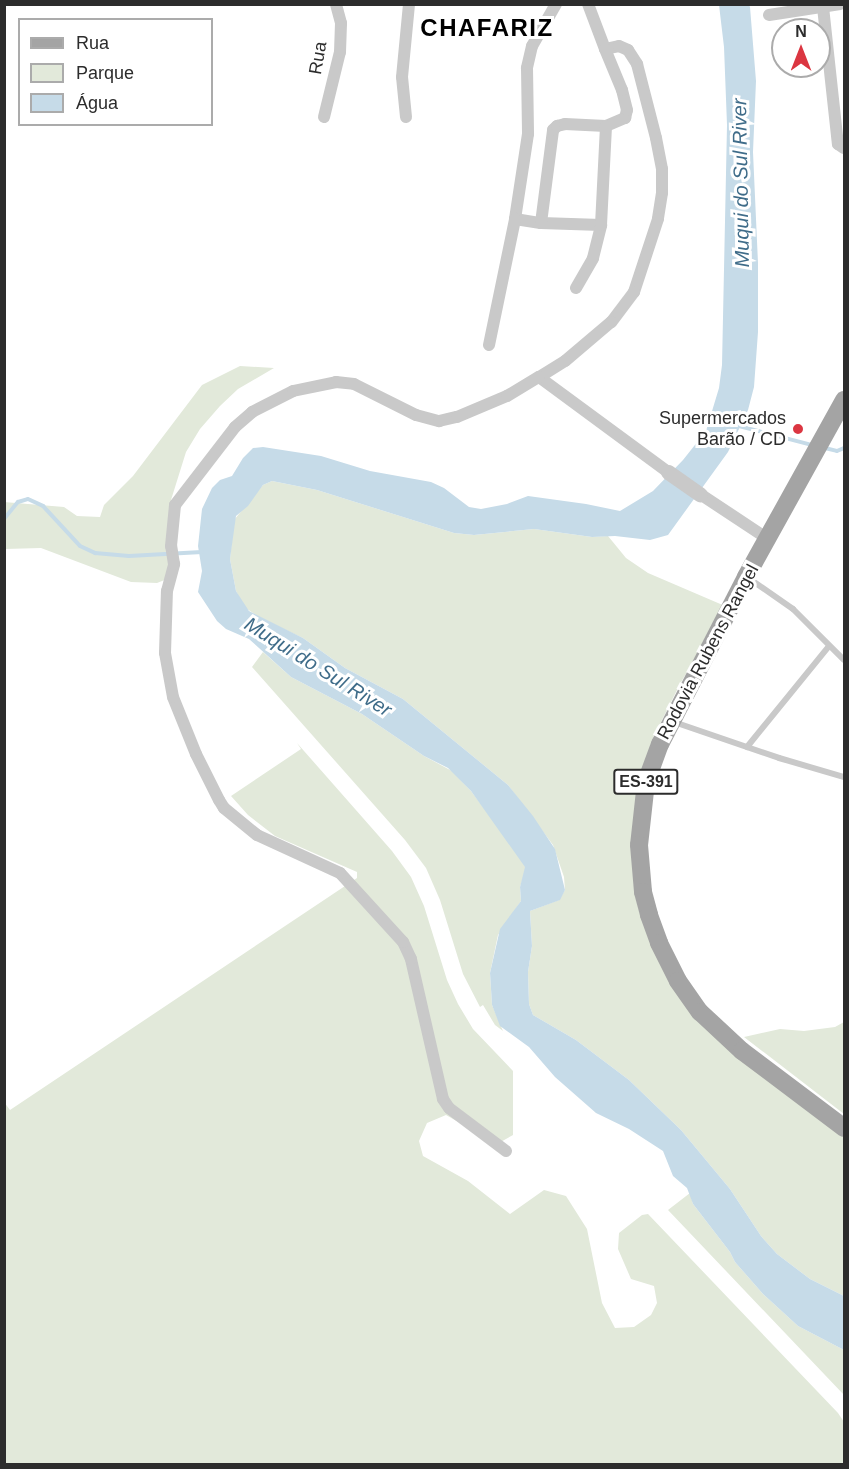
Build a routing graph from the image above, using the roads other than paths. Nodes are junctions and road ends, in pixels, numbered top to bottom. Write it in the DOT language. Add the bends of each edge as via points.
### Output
graph roads {
  1 [pos="336,4"];
  2 [pos="409,4"];
  3 [pos="556,4"];
  4 [pos="588,4"];
  5 [pos="840,4"];
  6 [pos="823,7"];
  7 [pos="769,15"];
  8 [pos="605,48"];
  9 [pos="324,117"];
  10 [pos="406,117"];
  11 [pos="606,126"];
  12 [pos="844,148"];
  13 [pos="515,219"];
  14 [pos="541,223"];
  15 [pos="601,225"];
  16 [pos="576,288"];
  17 [pos="489,345"];
  18 [pos="538,377"];
  19 [pos="844,400"];
  20 [pos="668,472"];
  21 [pos="700,494"];
  22 [pos="768,539"];
  23 [pos="746,577"];
  24 [pos="829,646"];
  25 [pos="844,660"];
  26 [pos="670,721"];
  27 [pos="747,747"];
  28 [pos="844,777"];
  29 [pos="844,1128"];
  30 [pos="506,1151"];
  1 -- 9 [label="street, Rua" via="341,23 340,52"];
  2 -- 10 [label="street" via="402,77"];
  3 -- 13 [label="street" via="531,46 527,68 528,134"];
  4 -- 8 [label="street"];
  5 -- 6 [label="street"];
  6 -- 7 [label="street"];
  6 -- 12 [label="street" via="838,144"];
  8 -- 11 [label="street" via="627,110 625,118"];
  8 -- 18 [label="street" via="620,46 638,64 662,170 658,219 646,262 629,299 611,322 565,361"];
  11 -- 14 [label="street" via="565,124 553,130"];
  11 -- 15 [label="street"];
  13 -- 14 [label="street"];
  13 -- 17 [label="street"];
  14 -- 15 [label="street"];
  15 -- 16 [label="street" via="593,258"];
  18 -- 20 [label="street"];
  18 -- 30 [label="street" via="507,396 439,421 427,420 354,384 336,382 293,391 252,412 227,436 175,505 171,546 174,564 167,591 165,652 173,697 219,801 257,835 346,878 403,942 411,959 443,1099 449,1108"];
  19 -- 22 [label="main road, Rodovia Rubens Rangel / ES-391"];
  20 -- 21 [label="street"];
  21 -- 22 [label="street"];
  22 -- 23 [label="main road, Rodovia Rubens Rangel / ES-391"];
  23 -- 24 [label="lane" via="793,609"];
  23 -- 26 [label="main road, Rodovia Rubens Rangel / ES-391"];
  24 -- 25 [label="lane"];
  24 -- 27 [label="lane"];
  26 -- 27 [label="lane"];
  26 -- 29 [label="main road, Rodovia Rubens Rangel / ES-391" via="646,782 640,815 643,892 658,943 700,1012 742,1051"];
  27 -- 28 [label="lane"];
}
